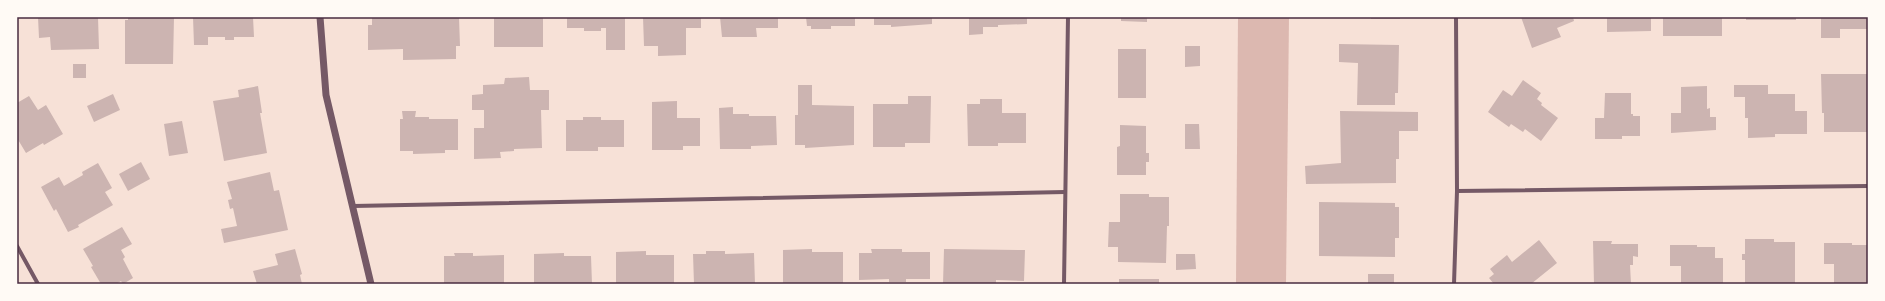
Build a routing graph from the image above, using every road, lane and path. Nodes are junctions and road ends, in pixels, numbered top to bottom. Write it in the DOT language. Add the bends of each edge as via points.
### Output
graph roads {
  1 [pos="320,17"];
  2 [pos="1068,17"];
  3 [pos="1456,17"];
  4 [pos="1868,186"];
  5 [pos="1457,191"];
  6 [pos="1065,192"];
  7 [pos="353,206"];
  8 [pos="17,246"];
  9 [pos="38,284"];
  10 [pos="371,284"];
  11 [pos="1064,284"];
  12 [pos="1454,284"];
  1 -- 7 [label="street" via="326,95"];
  2 -- 6 [label="street"];
  3 -- 5 [label="street"];
  4 -- 5 [label="street"];
  5 -- 12 [label="street"];
  6 -- 7 [label="street"];
  6 -- 11 [label="street"];
  7 -- 10 [label="street"];
  8 -- 9 [label="street"];
}
